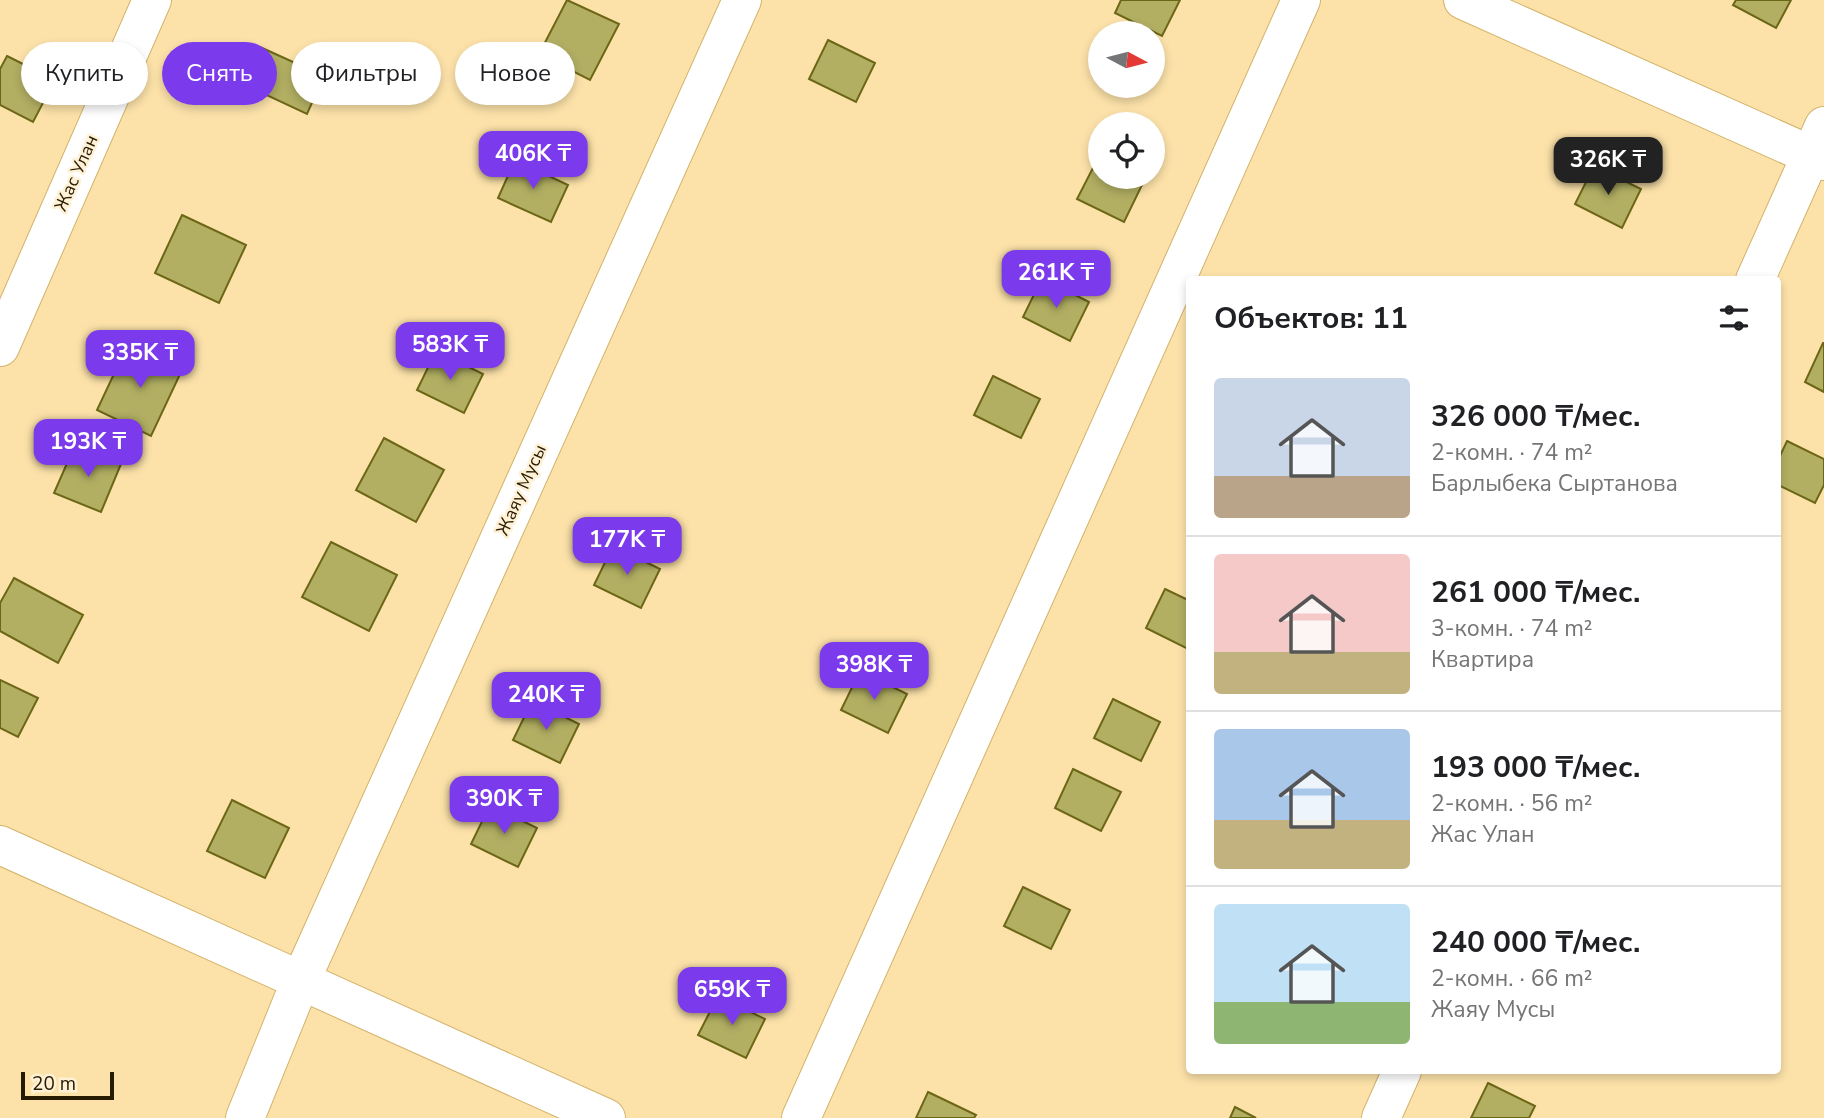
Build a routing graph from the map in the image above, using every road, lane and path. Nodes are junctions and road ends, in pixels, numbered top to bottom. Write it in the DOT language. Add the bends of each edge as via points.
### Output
graph roads {
  1 [pos="152,0"];
  2 [pos="742,0"];
  3 [pos="1301,0"];
  4 [pos="1463,0"];
  5 [pos="1820,147"];
  6 [pos="1757,276"];
  7 [pos="0,347"];
  8 [pos="0,845"];
  9 [pos="301,980"];
  10 [pos="1401,1074"];
  11 [pos="245,1118"];
  12 [pos="606,1118"];
  13 [pos="801,1118"];
  14 [pos="1381,1118"];
  1 -- 7 [label="street, Жас Улан"];
  2 -- 9 [label="street, Жаяу Мусы"];
  3 -- 13 [label="street"];
  4 -- 5 [label="street"];
  5 -- 6 [label="street"];
  8 -- 9 [label="street"];
  9 -- 11 [label="street, Жаяу Мусы"];
  9 -- 12 [label="street"];
  10 -- 14 [label="street"];
}
